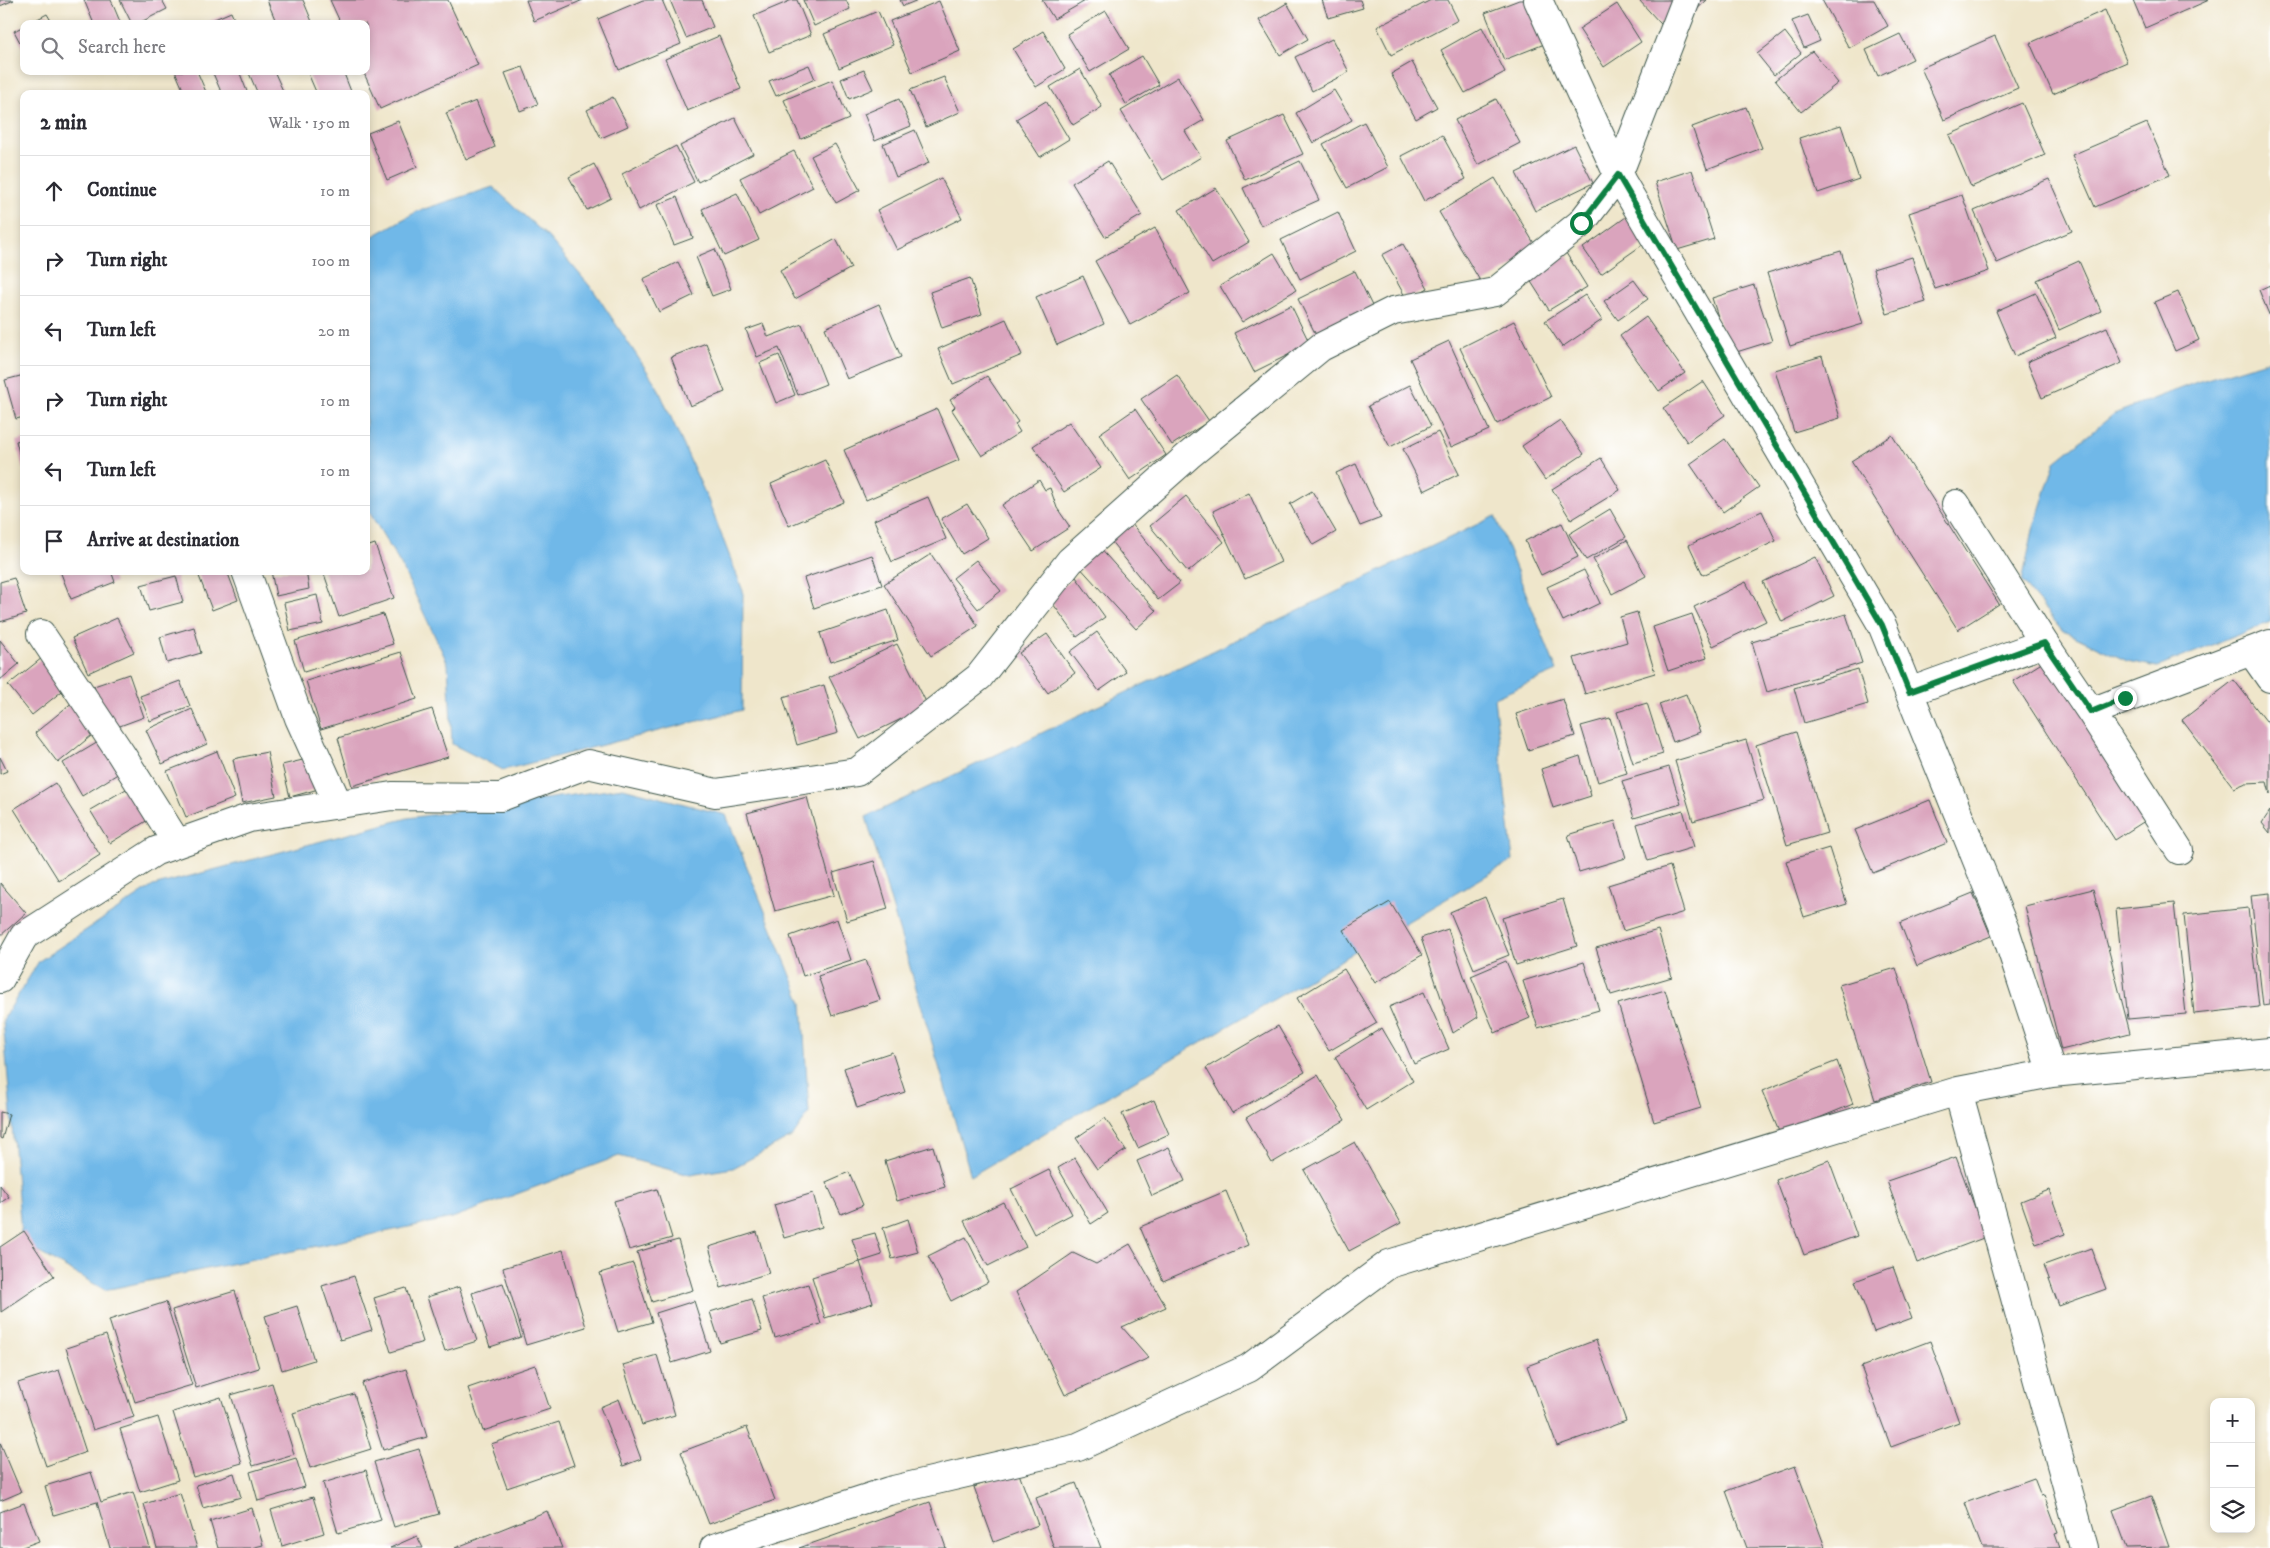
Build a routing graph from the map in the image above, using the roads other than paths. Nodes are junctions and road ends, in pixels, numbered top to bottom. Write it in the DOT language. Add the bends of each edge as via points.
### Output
graph roads {
  1 [pos="1538,0"];
  2 [pos="1686,0"];
  3 [pos="1618,175"];
  4 [pos="1956,504"];
  5 [pos="247,575"];
  6 [pos="41,634"];
  7 [pos="2044,643"];
  8 [pos="2261,647"];
  9 [pos="2270,678"];
  10 [pos="1909,692"];
  11 [pos="2091,712"];
  12 [pos="338,804"];
  13 [pos="177,843"];
  14 [pos="2178,850"];
  15 [pos="0,979"];
  16 [pos="2270,1052"];
  17 [pos="2052,1073"];
  18 [pos="1958,1091"];
  19 [pos="723,1546"];
  20 [pos="2084,1548"];
  1 -- 3 [label="street"];
  2 -- 3 [label="street"];
  3 -- 10 [label="street" via="1882,625"];
  3 -- 12 [label="street" via="1581,223 1494,292 1393,311 1321,347 1188,456 1070,561 980,677 857,772 716,793 588,764 501,797 392,796"];
  4 -- 7 [label="street"];
  5 -- 12 [label="street" via="299,718"];
  6 -- 13 [label="street"];
  7 -- 10 [label="street"];
  7 -- 11 [label="street"];
  8 -- 9 [label="street"];
  8 -- 11 [label="street"];
  10 -- 17 [label="street" via="2005,930"];
  11 -- 14 [label="street"];
  12 -- 13 [label="street" via="248,818"];
  13 -- 15 [label="street" via="156,851 24,936"];
  16 -- 17 [label="street"];
  17 -- 18 [label="street"];
  18 -- 19 [label="street" via="1389,1264 1249,1368 1078,1447 889,1491"];
  18 -- 20 [label="street"];
}
